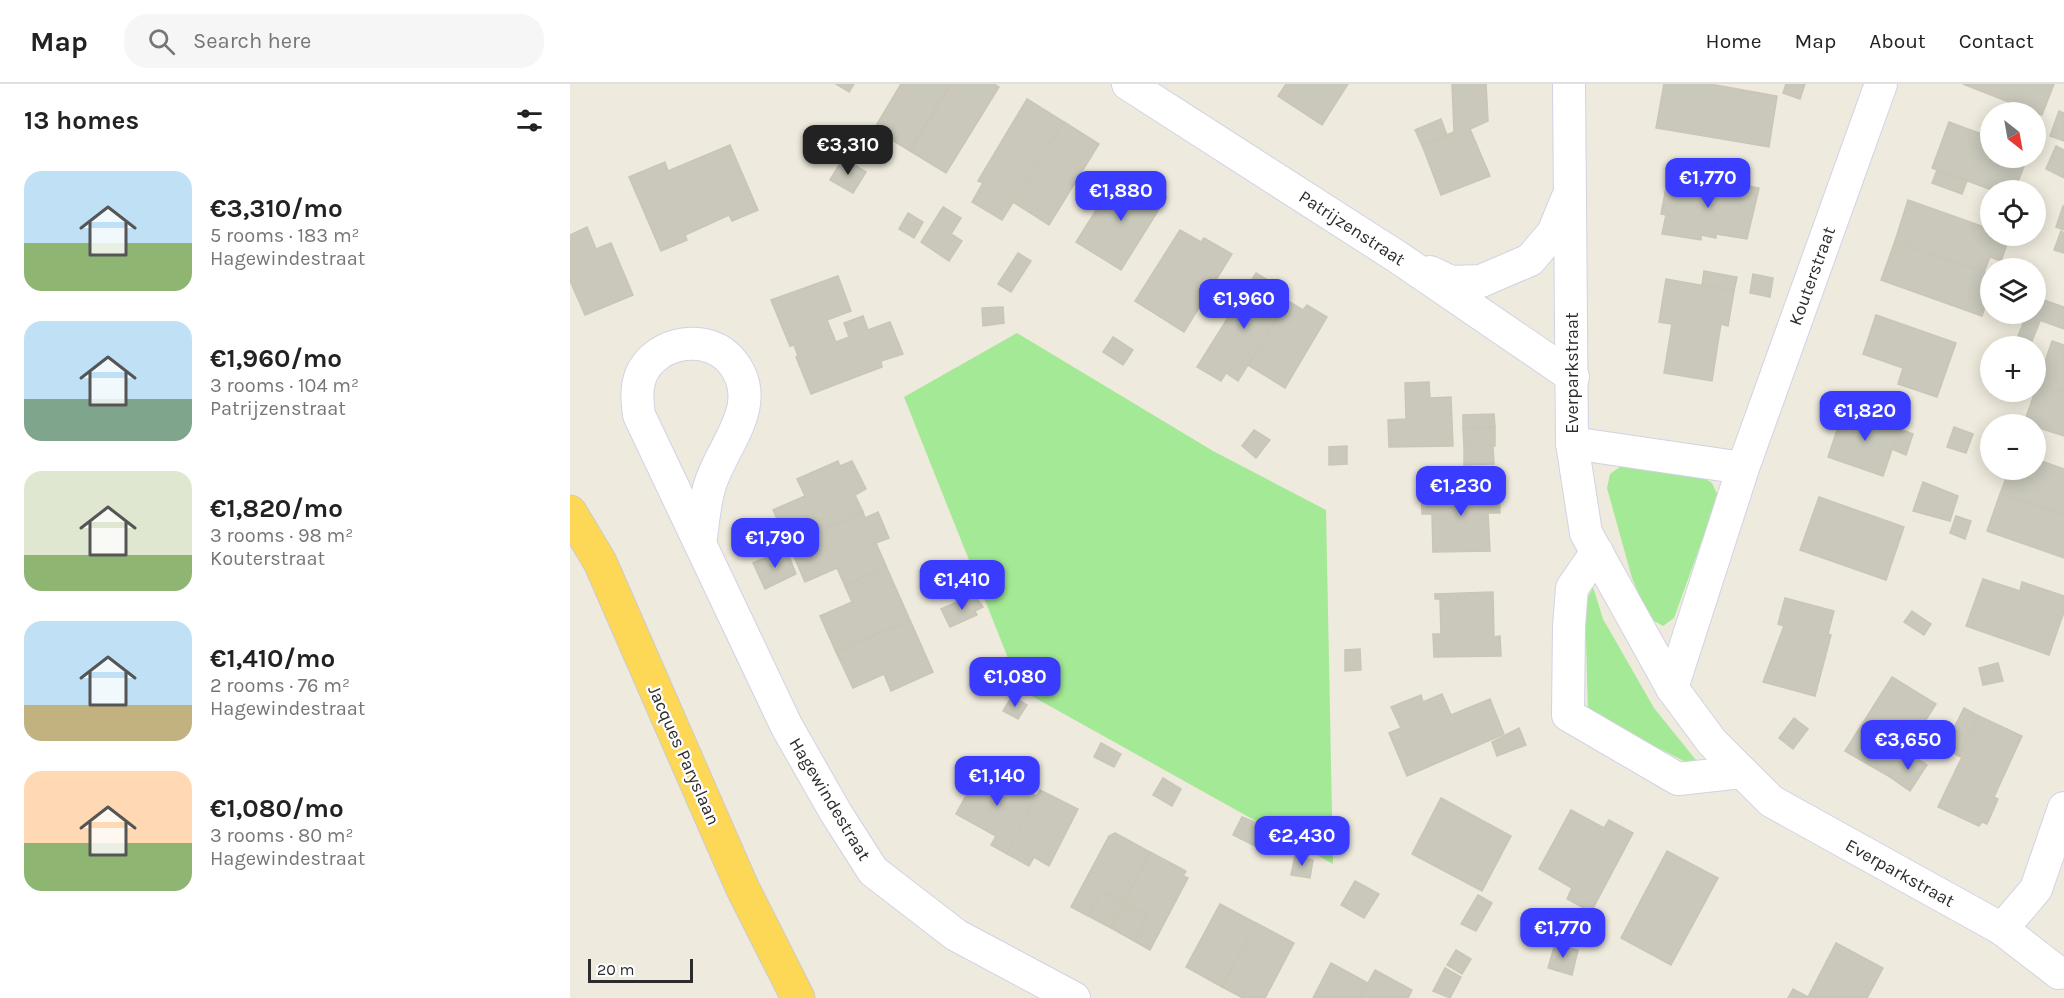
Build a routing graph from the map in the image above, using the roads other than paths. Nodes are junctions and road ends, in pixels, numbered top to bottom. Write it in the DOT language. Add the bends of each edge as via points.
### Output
graph roads {
  1 [pos="1128,84"];
  2 [pos="1569,84"];
  3 [pos="1881,84"];
  4 [pos="1571,190"];
  5 [pos="1399,258"];
  6 [pos="1573,377"];
  7 [pos="1572,443"];
  8 [pos="1743,468"];
  9 [pos="570,512"];
  10 [pos="700,544"];
  11 [pos="1597,552"];
  12 [pos="1672,687"];
  13 [pos="1742,772"];
  14 [pos="2064,808"];
  15 [pos="2002,929"];
  16 [pos="2057,980"];
  17 [pos="798,998"];
  18 [pos="1074,998"];
  1 -- 5 [label="street, Patrijzenstraat"];
  2 -- 4 [label="street, Everparkstraat"];
  3 -- 8 [label="street, Kouterstraat"];
  4 -- 5 [label="street, Everparkstraat" via="1553,233 1530,260 1481,280 1451,282"];
  4 -- 6 [label="street, Everparkstraat"];
  5 -- 6 [label="street, Patrijzenstraat"];
  6 -- 7 [label="street, Everparkstraat"];
  7 -- 8 [label="street"];
  7 -- 11 [label="street, Everparkstraat" via="1586,533"];
  8 -- 12 [label="street, Kouterstraat"];
  9 -- 17 [label="highway, Jacques Paryslaan" via="600,562 742,887"];
  10 -- 10 [label="street, Hagewindestraat" via="639,415 636,393 642,373 655,356 674,345 695,343 715,348 732,362 743,381 746,402 710,485"];
  10 -- 18 [label="street, Hagewindestraat" via="787,727 873,871 956,934"];
  11 -- 12 [label="street, Everparkstraat"];
  11 -- 13 [label="street" via="1572,588 1568,716 1678,779"];
  12 -- 13 [label="street, Everparkstraat" via="1712,742"];
  13 -- 15 [label="street, Everparkstraat" via="1771,801"];
  14 -- 15 [label="street" via="2036,889"];
  15 -- 16 [label="street, Everparkstraat"];
}
